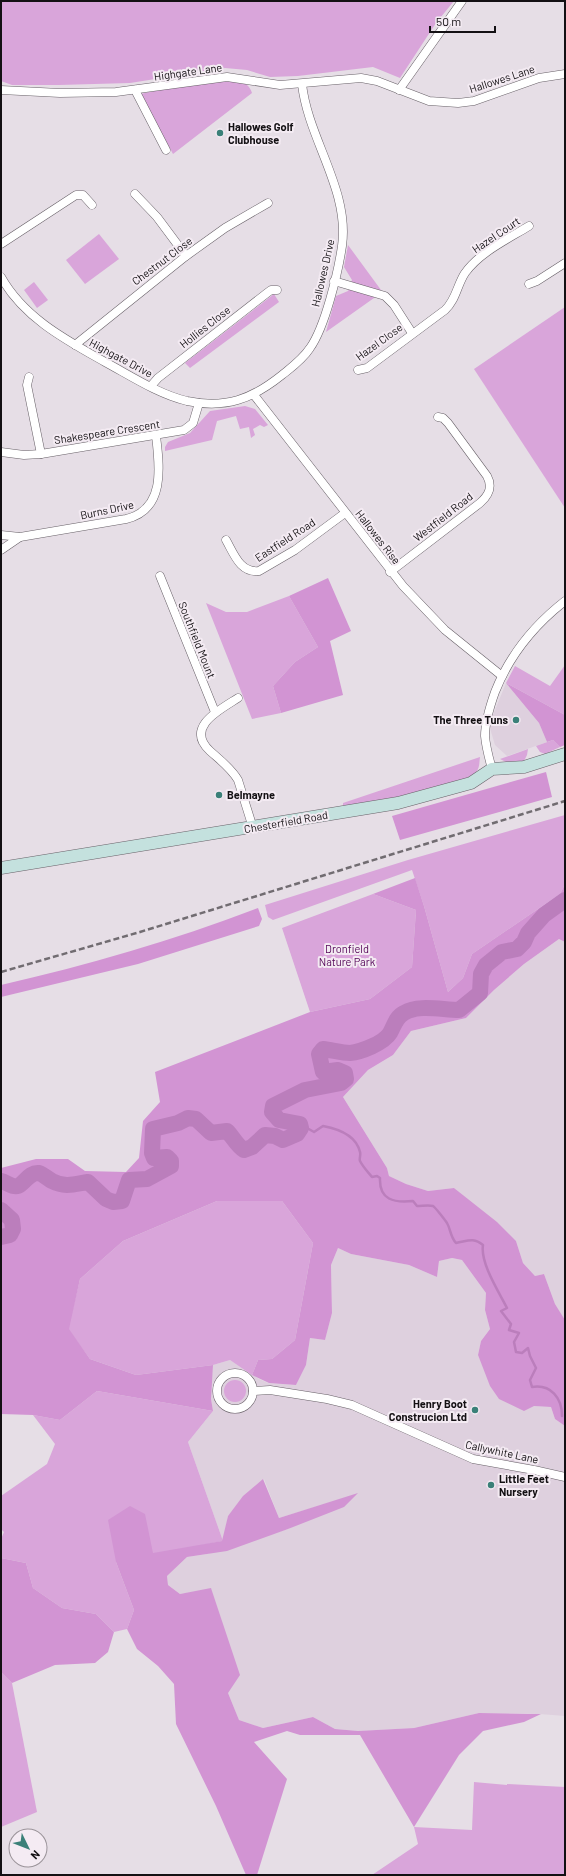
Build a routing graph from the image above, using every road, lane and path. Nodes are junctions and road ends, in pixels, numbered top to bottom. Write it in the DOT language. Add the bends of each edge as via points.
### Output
graph roads {
  1 [pos="462,1"];
  2 [pos="565,74"];
  3 [pos="302,84"];
  4 [pos="1,90"];
  5 [pos="135,90"];
  6 [pos="399,90"];
  7 [pos="166,150"];
  8 [pos="135,194"];
  9 [pos="268,203"];
  10 [pos="92,205"];
  11 [pos="529,226"];
  12 [pos="1,244"];
  13 [pos="186,256"];
  14 [pos="565,263"];
  15 [pos="1,277"];
  16 [pos="334,281"];
  17 [pos="529,284"];
  18 [pos="276,290"];
  19 [pos="412,333"];
  20 [pos="75,345"];
  21 [pos="358,370"];
  22 [pos="29,377"];
  23 [pos="150,386"];
  24 [pos="254,395"];
  25 [pos="199,403"];
  26 [pos="438,417"];
  27 [pos="156,436"];
  28 [pos="1,452"];
  29 [pos="41,454"];
  30 [pos="345,513"];
  31 [pos="1,535"];
  32 [pos="20,537"];
  33 [pos="226,540"];
  34 [pos="1,550"];
  35 [pos="390,572"];
  36 [pos="160,576"];
  37 [pos="565,602"];
  38 [pos="502,676"];
  39 [pos="238,698"];
  40 [pos="215,712"];
  41 [pos="565,754"];
  42 [pos="492,769"];
  43 [pos="253,828"];
  44 [pos="1,868"];
  45 [pos="253,1391"];
  46 [pos="565,1477"];
  1 -- 6 [label="street"];
  2 -- 6 [label="street, Hallowes Lane" via="539,78 458,103 429,101"];
  3 -- 5 [label="street, Highgate Lane" via="280,85 228,77"];
  3 -- 6 [label="street, Highgate Lane" via="368,79"];
  3 -- 16 [label="street, Hallowes Drive" via="306,106 339,203 343,238"];
  4 -- 5 [label="street, Highgate Lane" via="73,93"];
  5 -- 7 [label="street"];
  8 -- 13 [label="street" via="157,217"];
  9 -- 13 [label="street, Chestnut Close" via="225,228"];
  10 -- 12 [label="street" via="83,195 76,195"];
  11 -- 19 [label="street, Hazel Court" via="478,259 464,274 451,304"];
  13 -- 20 [label="street, Chestnut Close"];
  14 -- 17 [label="street"];
  15 -- 20 [label="street, Highgate Drive" via="34,317"];
  16 -- 19 [label="street, Hazel Close" via="386,296"];
  16 -- 24 [label="street, Hallowes Drive" via="321,328 311,348 293,366"];
  18 -- 23 [label="street, Hollies Close" via="271,290 255,302"];
  19 -- 21 [label="street, Hazel Close" via="367,368"];
  20 -- 23 [label="street, Highgate Drive"];
  22 -- 29 [label="street" via="27,385"];
  23 -- 25 [label="street, Highgate Drive"];
  24 -- 25 [label="street, Highgate Drive" via="229,402"];
  24 -- 30 [label="street, Hallowes Rise"];
  25 -- 27 [label="street, Shakespeare Crescent" via="189,427"];
  26 -- 35 [label="street, Westfield Road" via="448,423 488,476 489,493 480,503"];
  27 -- 29 [label="street, Shakespeare Crescent"];
  27 -- 32 [label="street, Burns Drive" via="158,482 154,498 144,512 126,519"];
  28 -- 29 [label="street, Shakespeare Crescent"];
  30 -- 33 [label="street, Eastfield Road" via="295,550 259,571 253,572 242,567"];
  30 -- 35 [label="street, Hallowes Rise"];
  31 -- 32 [label="street, Burns Drive"];
  32 -- 34 [label="street, Burns Drive"];
  35 -- 38 [label="street, Hallowes Rise" via="445,630"];
  36 -- 40 [label="street, Southfield Mount"];
  37 -- 38 [label="street" via="525,638"];
  38 -- 42 [label="street" via="490,705 486,727 486,746"];
  39 -- 40 [label="street"];
  40 -- 43 [label="street" via="206,719 203,726 204,742 208,750 235,774"];
  41 -- 42 [label="main road" via="524,767"];
  42 -- 43 [label="main road, Chesterfield Road" via="471,783 420,798"];
  43 -- 44 [label="main road, Chesterfield Road"];
  45 -- 45 [label="street" via="249,1404 238,1410 222,1405 216,1394 222,1377 234,1373 246,1376"];
  45 -- 46 [label="street, Callywhite Lane" via="270,1390 340,1402 383,1418 473,1459"];
}
